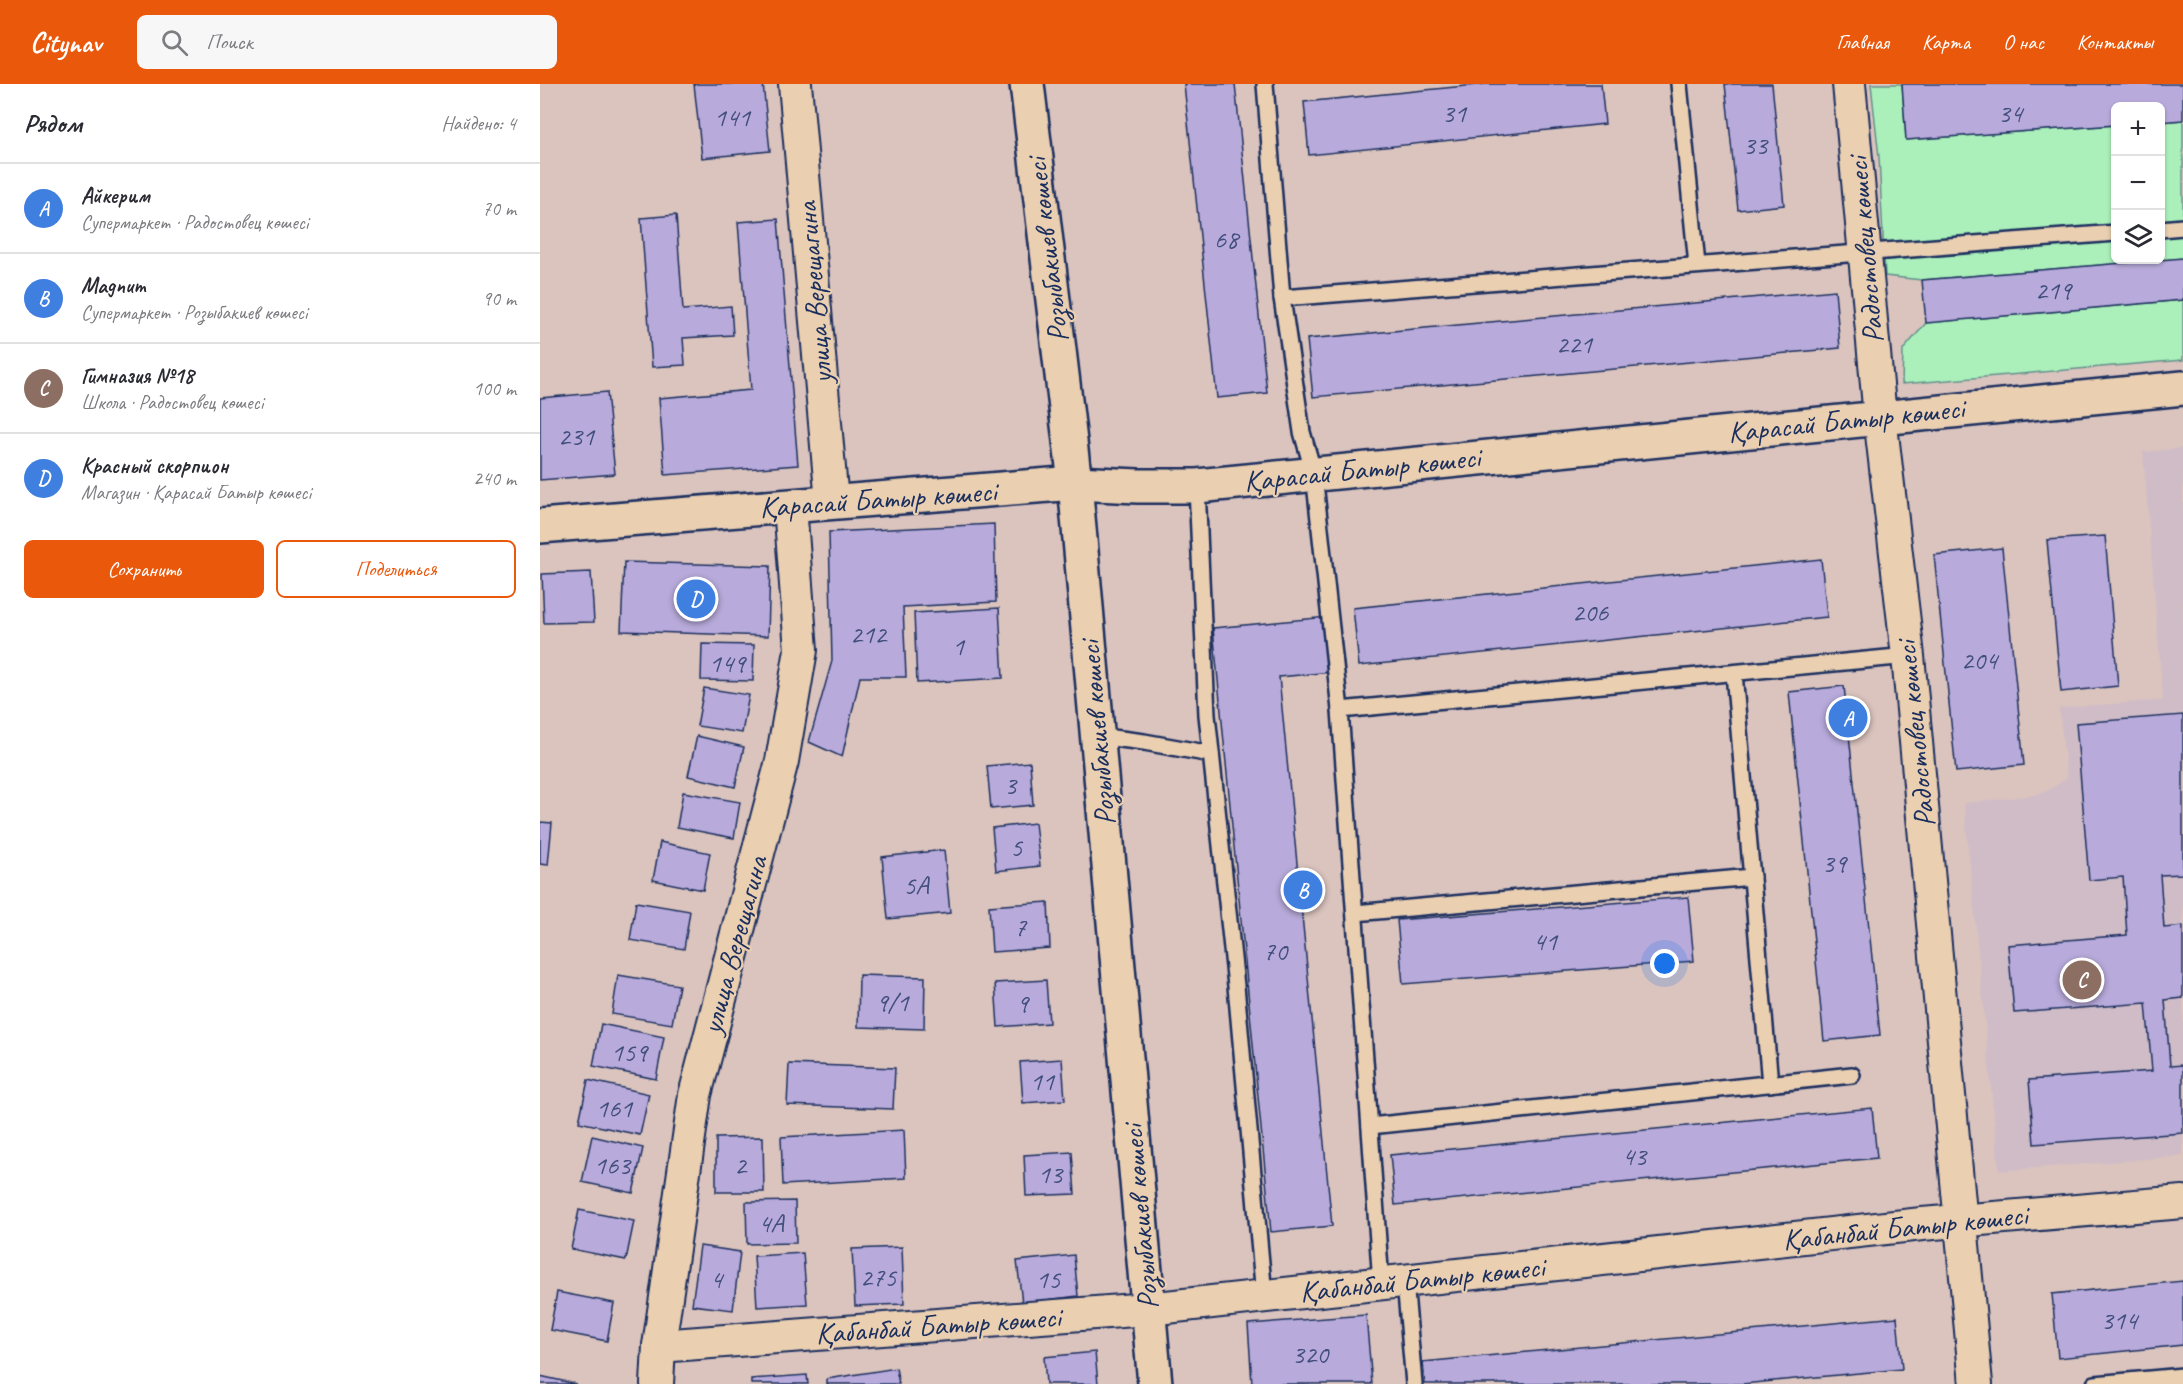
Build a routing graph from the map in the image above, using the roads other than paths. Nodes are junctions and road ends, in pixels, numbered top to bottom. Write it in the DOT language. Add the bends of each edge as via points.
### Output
graph roads {
  1 [pos="795,84"];
  2 [pos="1027,84"];
  3 [pos="1265,84"];
  4 [pos="1679,84"];
  5 [pos="1849,84"];
  6 [pos="2183,227"];
  7 [pos="2165,229"];
  8 [pos="2111,233"];
  9 [pos="1865,253"];
  10 [pos="1697,266"];
  11 [pos="1282,298"];
  12 [pos="2183,387"];
  13 [pos="1880,417"];
  14 [pos="1314,474"];
  15 [pos="1075,483"];
  16 [pos="1197,486"];
  17 [pos="832,502"];
  18 [pos="790,506"];
  19 [pos="540,526"];
  20 [pos="1908,656"];
  21 [pos="1734,673"];
  22 [pos="1340,710"];
  23 [pos="1097,736"];
  24 [pos="1211,754"];
  25 [pos="1752,877"];
  26 [pos="1355,913"];
  27 [pos="1852,1075"];
  28 [pos="1770,1084"];
  29 [pos="1370,1126"];
  30 [pos="2183,1202"];
  31 [pos="1961,1220"];
  32 [pos="1393,1282"];
  33 [pos="1264,1296"];
  34 [pos="1148,1309"];
  35 [pos="659,1346"];
  36 [pos="2183,1376"];
  37 [pos="657,1384"];
  38 [pos="1155,1384"];
  39 [pos="1414,1384"];
  40 [pos="1976,1384"];
  41 [pos="2095,1384"];
  1 -- 17 [label="street, улица Верещагина"];
  2 -- 15 [label="street, Розыбакиев көшесі"];
  3 -- 11 [label="lane"];
  4 -- 10 [label="lane"];
  5 -- 9 [label="street, Радостовец көшесі"];
  6 -- 7 [label="lane"];
  8 -- 9 [label="lane"];
  9 -- 10 [label="lane"];
  9 -- 13 [label="street, Радостовец көшесі"];
  10 -- 11 [label="lane"];
  11 -- 14 [label="lane" via="1302,432"];
  12 -- 13 [label="street, Қарасай Батыр көшесі"];
  13 -- 14 [label="street, Қарасай Батыр көшесі"];
  13 -- 20 [label="street, Радостовец көшесі"];
  14 -- 16 [label="street, Қарасай Батыр көшесі"];
  14 -- 22 [label="lane"];
  15 -- 16 [label="street, Қарасай Батыр көшесі"];
  15 -- 17 [label="street, Қарасай Батыр көшесі"];
  15 -- 23 [label="street, Розыбакиев көшесі"];
  16 -- 24 [label="lane"];
  17 -- 18 [label="street, Қарасай Батыр көшесі"];
  18 -- 19 [label="street, Қарасай Батыр көшесі"];
  18 -- 35 [label="street, улица Верещагина" via="801,650 782,761 695,1095"];
  20 -- 21 [label="lane"];
  20 -- 31 [label="street, Радостовец көшесі"];
  21 -- 22 [label="lane"];
  21 -- 25 [label="lane"];
  22 -- 26 [label="lane"];
  23 -- 24 [label="lane"];
  23 -- 34 [label="street, Розыбакиев көшесі"];
  24 -- 33 [label="lane"];
  25 -- 26 [label="lane"];
  25 -- 28 [label="lane"];
  26 -- 29 [label="lane"];
  27 -- 28 [label="lane"];
  28 -- 29 [label="lane"];
  29 -- 32 [label="lane"];
  30 -- 31 [label="street, Қабанбай Батыр көшесі"];
  31 -- 32 [label="street, Қабанбай Батыр көшесі"];
  31 -- 40 [label="street, Радостовец көшесі"];
  32 -- 33 [label="street, Қабанбай Батыр көшесі"];
  32 -- 39 [label="lane"];
  33 -- 34 [label="street, Қабанбай Батыр көшесі"];
  34 -- 35 [label="street, Қабанбай Батыр көшесі"];
  34 -- 38 [label="street, Розыбакиев көшесі"];
  35 -- 37 [label="street, улица Верещагина"];
  36 -- 41 [label="lane"];
}
